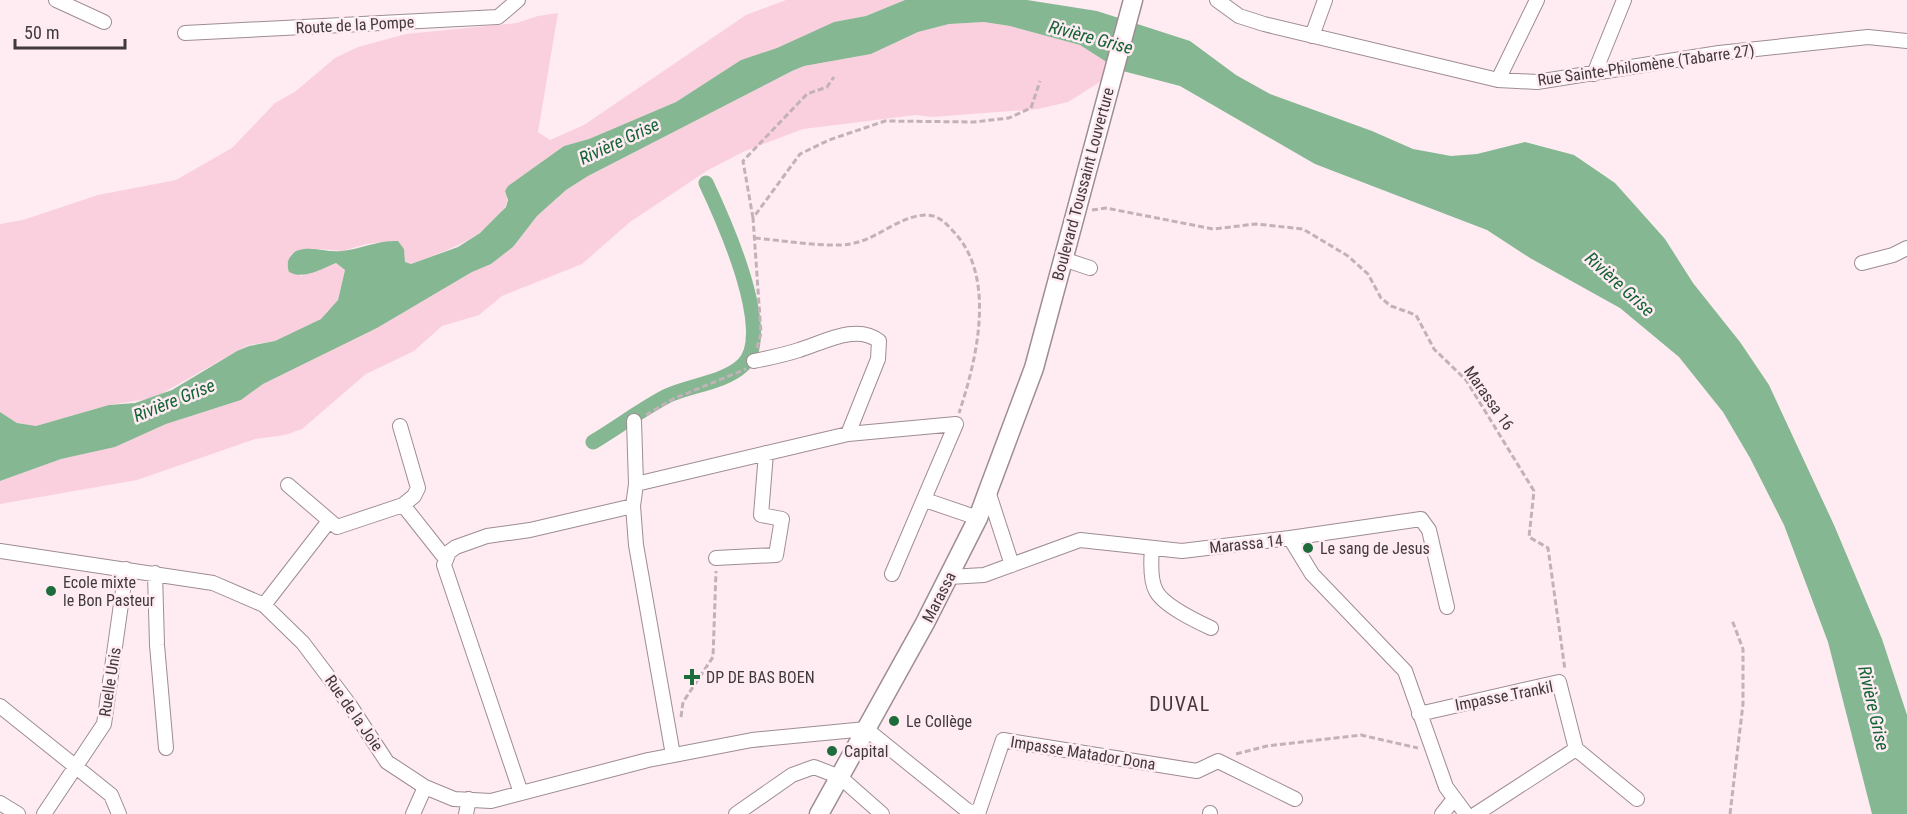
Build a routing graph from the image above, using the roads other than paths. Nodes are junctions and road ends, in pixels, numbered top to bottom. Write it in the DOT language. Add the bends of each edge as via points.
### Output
graph roads {
  1 [pos="56,0"];
  2 [pos="518,0"];
  3 [pos="1217,0"];
  4 [pos="1325,0"];
  5 [pos="1537,0"];
  6 [pos="1624,0"];
  7 [pos="1133,1"];
  8 [pos="104,21"];
  9 [pos="185,33"];
  10 [pos="1312,36"];
  11 [pos="1907,41"];
  12 [pos="1594,74"];
  13 [pos="1498,80"];
  14 [pos="1907,248"];
  15 [pos="1063,259"];
  16 [pos="1862,263"];
  17 [pos="1090,268"];
  18 [pos="754,361"];
  19 [pos="1034,368"];
  20 [pos="634,421"];
  21 [pos="400,426"];
  22 [pos="848,434"];
  23 [pos="766,453"];
  24 [pos="636,484"];
  25 [pos="288,485"];
  26 [pos="988,491"];
  27 [pos="925,500"];
  28 [pos="403,505"];
  29 [pos="633,506"];
  30 [pos="978,518"];
  31 [pos="329,522"];
  32 [pos="1290,538"];
  33 [pos="1152,548"];
  34 [pos="0,551"];
  35 [pos="445,558"];
  36 [pos="716,558"];
  37 [pos="1012,565"];
  38 [pos="126,569"];
  39 [pos="155,573"];
  40 [pos="892,574"];
  41 [pos="949,577"];
  42 [pos="264,605"];
  43 [pos="1447,607"];
  44 [pos="1211,628"];
  45 [pos="0,706"];
  46 [pos="1419,714"];
  47 [pos="866,729"];
  48 [pos="166,748"];
  49 [pos="1576,749"];
  50 [pos="673,755"];
  51 [pos="78,767"];
  52 [pos="840,777"];
  53 [pos="425,787"];
  54 [pos="521,793"];
  55 [pos="469,799"];
  56 [pos="1295,799"];
  57 [pos="1454,799"];
  58 [pos="1637,799"];
  59 [pos="0,803"];
  60 [pos="18,814"];
  61 [pos="44,814"];
  62 [pos="119,814"];
  63 [pos="413,814"];
  64 [pos="466,814"];
  65 [pos="736,814"];
  66 [pos="819,814"];
  67 [pos="882,814"];
  68 [pos="1442,814"];
  69 [pos="1466,814"];
  70 [pos="1476,814"];
  1 -- 8 [label="street"];
  2 -- 9 [label="street, Route de la Pompe" via="498,17"];
  3 -- 10 [label="street, Rue Sainte-Philomène (Tabarre 27)" via="1239,16"];
  4 -- 10 [label="street"];
  5 -- 13 [label="street"];
  6 -- 12 [label="street"];
  7 -- 15 [label="main road, Boulevard Toussaint Louverture"];
  10 -- 13 [label="street, Rue Sainte-Philomène (Tabarre 27)"];
  11 -- 12 [label="street, Rue Sainte-Philomène (Tabarre 27)" via="1868,37 1719,53"];
  12 -- 13 [label="street, Rue Sainte-Philomène (Tabarre 27)" via="1537,82"];
  14 -- 16 [label="street"];
  15 -- 17 [label="street"];
  15 -- 19 [label="main road, Boulevard Toussaint Louverture"];
  18 -- 22 [label="street" via="782,356 843,335 873,336 879,341 878,359"];
  19 -- 26 [label="main road, Marassa"];
  20 -- 24 [label="street"];
  21 -- 28 [label="street" via="418,488"];
  22 -- 23 [label="street"];
  22 -- 27 [label="street" via="956,424"];
  23 -- 24 [label="street"];
  23 -- 36 [label="street" via="761,515 782,519 776,555"];
  24 -- 29 [label="street"];
  25 -- 31 [label="street"];
  26 -- 30 [label="main road, Marassa"];
  26 -- 37 [label="street"];
  27 -- 30 [label="street"];
  27 -- 40 [label="street"];
  28 -- 31 [label="street" via="342,528"];
  28 -- 35 [label="street"];
  29 -- 35 [label="street" via="487,536 456,547"];
  29 -- 50 [label="street" via="636,545"];
  30 -- 41 [label="main road, Marassa"];
  31 -- 42 [label="street"];
  32 -- 33 [label="street, Marassa 14" via="1182,551"];
  32 -- 43 [label="street" via="1421,519 1429,530"];
  32 -- 46 [label="street, Marassa 14" via="1312,574 1405,671"];
  33 -- 37 [label="street, Marassa 14" via="1080,540"];
  33 -- 44 [label="street" via="1156,591 1182,613"];
  34 -- 38 [label="street, Rue de la Joie"];
  35 -- 54 [label="street" via="444,565"];
  37 -- 41 [label="street, Marassa 14" via="984,575"];
  38 -- 39 [label="street, Rue de la Joie"];
  38 -- 51 [label="street, Ruelle Unis" via="104,724"];
  39 -- 42 [label="street, Rue de la Joie" via="213,583"];
  39 -- 48 [label="street"];
  41 -- 47 [label="main road, Marassa"];
  42 -- 53 [label="street, Rue de la Joie" via="303,643 387,762"];
  45 -- 51 [label="street"];
  46 -- 49 [label="street, Impasse Trankil" via="1559,682"];
  46 -- 57 [label="street, Marassa 14"];
  47 -- 50 [label="street, Rue de la Joie" via="752,740"];
  47 -- 52 [label="main road, Marassa"];
  47 -- 56 [label="street, Impasse Matador Dona" via="969,812 979,811 1003,740 1197,771 1218,761"];
  49 -- 58 [label="street"];
  49 -- 70 [label="street"];
  50 -- 54 [label="street, Rue de la Joie"];
  51 -- 61 [label="street, Ruelle Unis"];
  51 -- 62 [label="street" via="111,795"];
  52 -- 65 [label="street" via="814,766 792,775"];
  52 -- 66 [label="main road, Marassa"];
  52 -- 67 [label="street"];
  53 -- 55 [label="street, Rue de la Joie" via="454,799"];
  53 -- 63 [label="street"];
  54 -- 55 [label="street, Rue de la Joie" via="491,801"];
  55 -- 64 [label="street"];
  57 -- 68 [label="street"];
  57 -- 69 [label="street, Marassa 14"];
  59 -- 60 [label="street"];
}
